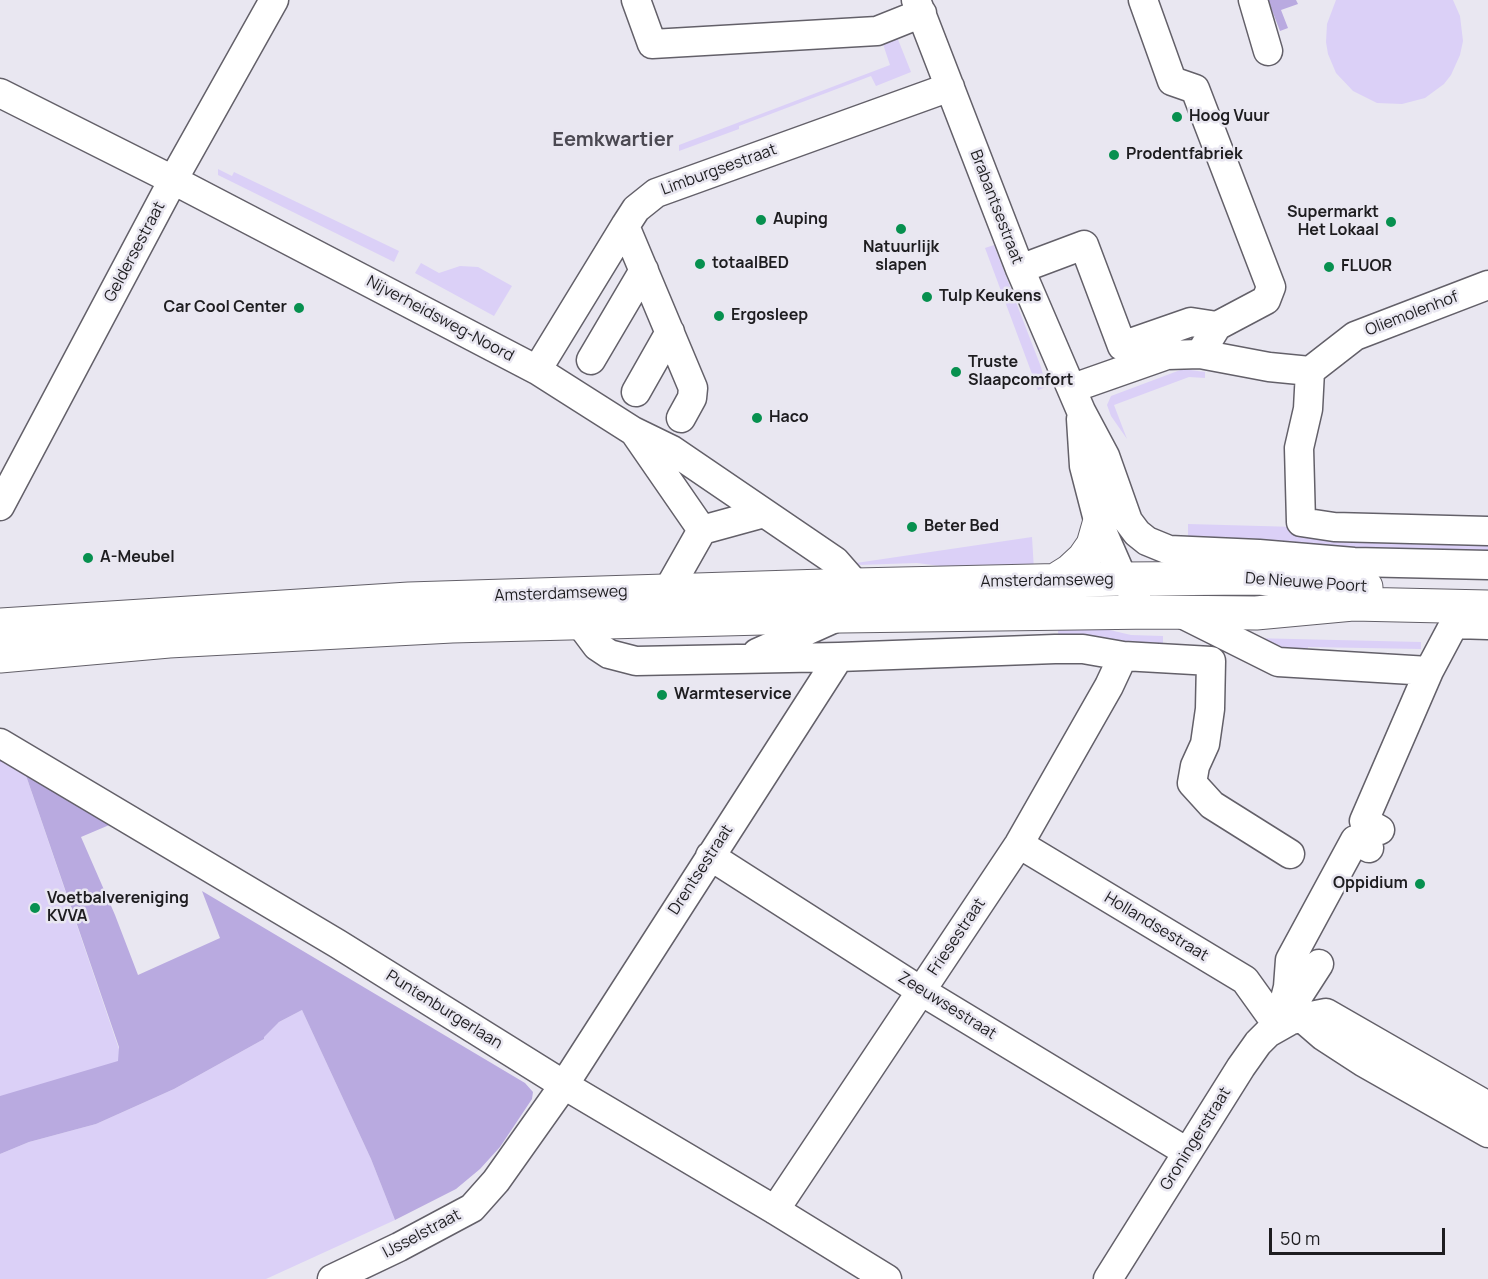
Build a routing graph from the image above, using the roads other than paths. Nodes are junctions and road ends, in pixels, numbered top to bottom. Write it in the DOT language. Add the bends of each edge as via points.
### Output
graph roads {
  1 [pos="274,0"];
  2 [pos="636,0"];
  3 [pos="1143,0"];
  4 [pos="1253,0"];
  5 [pos="919,7"];
  6 [pos="1268,51"];
  7 [pos="950,87"];
  8 [pos="0,93"];
  9 [pos="168,190"];
  10 [pos="625,226"];
  11 [pos="1020,269"];
  12 [pos="644,270"];
  13 [pos="1488,285"];
  14 [pos="1217,326"];
  15 [pos="670,333"];
  16 [pos="1200,354"];
  17 [pos="591,360"];
  18 [pos="537,370"];
  19 [pos="1310,371"];
  20 [pos="636,392"];
  21 [pos="1077,400"];
  22 [pos="681,418"];
  23 [pos="633,431"];
  24 [pos="0,506"];
  25 [pos="764,513"];
  26 [pos="1099,524"];
  27 [pos="702,530"];
  28 [pos="1488,531"];
  29 [pos="1147,541"];
  30 [pos="1354,562"];
  31 [pos="1488,565"];
  32 [pos="1123,579"];
  33 [pos="1258,579"];
  34 [pos="1054,581"];
  35 [pos="856,585"];
  36 [pos="668,590"];
  37 [pos="1488,590"];
  38 [pos="1488,607"];
  39 [pos="1167,612"];
  40 [pos="1256,613"];
  41 [pos="841,616"];
  42 [pos="579,622"];
  43 [pos="1454,624"];
  44 [pos="0,625"];
  45 [pos="1488,625"];
  46 [pos="5,652"];
  47 [pos="1123,656"];
  48 [pos="839,657"];
  49 [pos="744,658"];
  50 [pos="1429,671"];
  51 [pos="0,743"];
  52 [pos="1019,844"];
  53 [pos="1290,854"];
  54 [pos="710,856"];
  55 [pos="1319,964"];
  56 [pos="921,991"];
  57 [pos="1290,1022"];
  58 [pos="564,1085"];
  59 [pos="1488,1106"];
  60 [pos="1488,1133"];
  61 [pos="1187,1152"];
  62 [pos="775,1210"];
  63 [pos="332,1279"];
  64 [pos="887,1279"];
  65 [pos="1108,1279"];
  1 -- 9 [label="street, Geldersestraat"];
  2 -- 5 [label="street" via="652,44 877,31"];
  3 -- 14 [label="street" via="1172,81 1195,89 1270,287 1266,300"];
  4 -- 6 [label="street"];
  5 -- 7 [label="street, Brabantsestraat"];
  7 -- 10 [label="street, Limburgsestraat" via="656,193 636,209"];
  7 -- 11 [label="street, Brabantsestraat"];
  8 -- 9 [label="street, Nijverheidsweg-Noord"];
  9 -- 18 [label="street, Nijverheidsweg-Noord"];
  9 -- 24 [label="street, Geldersestraat"];
  10 -- 12 [label="street"];
  10 -- 18 [label="street, Limburgsestraat"];
  11 -- 14 [label="street" via="1084,244 1122,346 1191,322"];
  11 -- 21 [label="street, Brabantsestraat"];
  12 -- 15 [label="street"];
  12 -- 17 [label="street"];
  13 -- 19 [label="street, Oliemolenhof" via="1355,336"];
  14 -- 16 [label="street"];
  15 -- 20 [label="street"];
  15 -- 22 [label="street" via="693,388"];
  16 -- 19 [label="street"];
  16 -- 21 [label="street" via="1167,355"];
  18 -- 23 [label="street, Nijverheidsweg-Noord"];
  19 -- 28 [label="street" via="1308,409 1299,448 1301,522 1334,527"];
  21 -- 26 [label="street, Brabantsestraat" via="1084,466"];
  21 -- 29 [label="street, Brabantsestraat" via="1105,456 1128,521"];
  23 -- 25 [label="street, Nijverheidsweg-Noord" via="672,450"];
  23 -- 27 [label="street"];
  25 -- 27 [label="street"];
  25 -- 35 [label="street, Nijverheidsweg-Noord" via="835,561"];
  26 -- 32 [label="street, Brabantsestraat"];
  26 -- 34 [label="main road" via="1084,558"];
  27 -- 36 [label="street"];
  29 -- 30 [label="street, De Nieuwe Poort" via="1169,550"];
  30 -- 31 [label="street, De Nieuwe Poort"];
  30 -- 33 [label="main road"];
  32 -- 33 [label="main road, De Nieuwe Poort"];
  32 -- 34 [label="main road, Amsterdamseweg"];
  32 -- 39 [label="street, Brabantsestraat" via="1137,597"];
  33 -- 37 [label="main road, De Nieuwe Poort" via="1354,587"];
  34 -- 35 [label="main road, Amsterdamseweg"];
  35 -- 36 [label="main road, Amsterdamseweg"];
  36 -- 44 [label="main road, Amsterdamseweg" via="409,598"];
  38 -- 40 [label="main road, De Nieuwe Poort" via="1353,604"];
  39 -- 40 [label="main road, De Nieuwe Poort"];
  39 -- 41 [label="main road, Amsterdamseweg"];
  39 -- 50 [label="street" via="1278,662"];
  40 -- 43 [label="main road" via="1355,622"];
  41 -- 42 [label="main road, Amsterdamseweg"];
  41 -- 49 [label="street, Amsterdamseweg"];
  42 -- 46 [label="main road, Amsterdamseweg"];
  42 -- 49 [label="street, Amsterdamseweg" via="597,646 609,654 636,661"];
  43 -- 45 [label="street"];
  43 -- 50 [label="street"];
  47 -- 48 [label="street, Amsterdamseweg" via="1055,649"];
  47 -- 52 [label="street, Friesestraat"];
  47 -- 53 [label="street, Amsterdamseweg" via="1211,661 1205,744 1192,783 1212,805"];
  48 -- 49 [label="street, Amsterdamseweg"];
  48 -- 54 [label="street, Drentsestraat"];
  50 -- 57 [label="street" via="1364,822 1375,839 1355,840 1290,960"];
  51 -- 58 [label="street, Puntenburgerlaan" via="338,944"];
  52 -- 56 [label="street, Friesestraat"];
  52 -- 57 [label="street, Hollandsestraat" via="1245,980"];
  54 -- 56 [label="street, Zeeuwsestraat"];
  54 -- 58 [label="street, Drentsestraat"];
  55 -- 57 [label="street, Groningerstraat"];
  56 -- 61 [label="street, Zeeuwsestraat"];
  56 -- 62 [label="street, Friesestraat"];
  57 -- 59 [label="street" via="1326,1013"];
  57 -- 60 [label="street" via="1323,1036"];
  57 -- 61 [label="street, Groningerstraat" via="1258,1043"];
  58 -- 62 [label="street, Puntenburgerlaan"];
  58 -- 63 [label="street, IJsselstraat" via="496,1181 472,1208"];
  61 -- 65 [label="street, Groningerstraat"];
  62 -- 64 [label="street, Puntenburgerlaan"];
}
